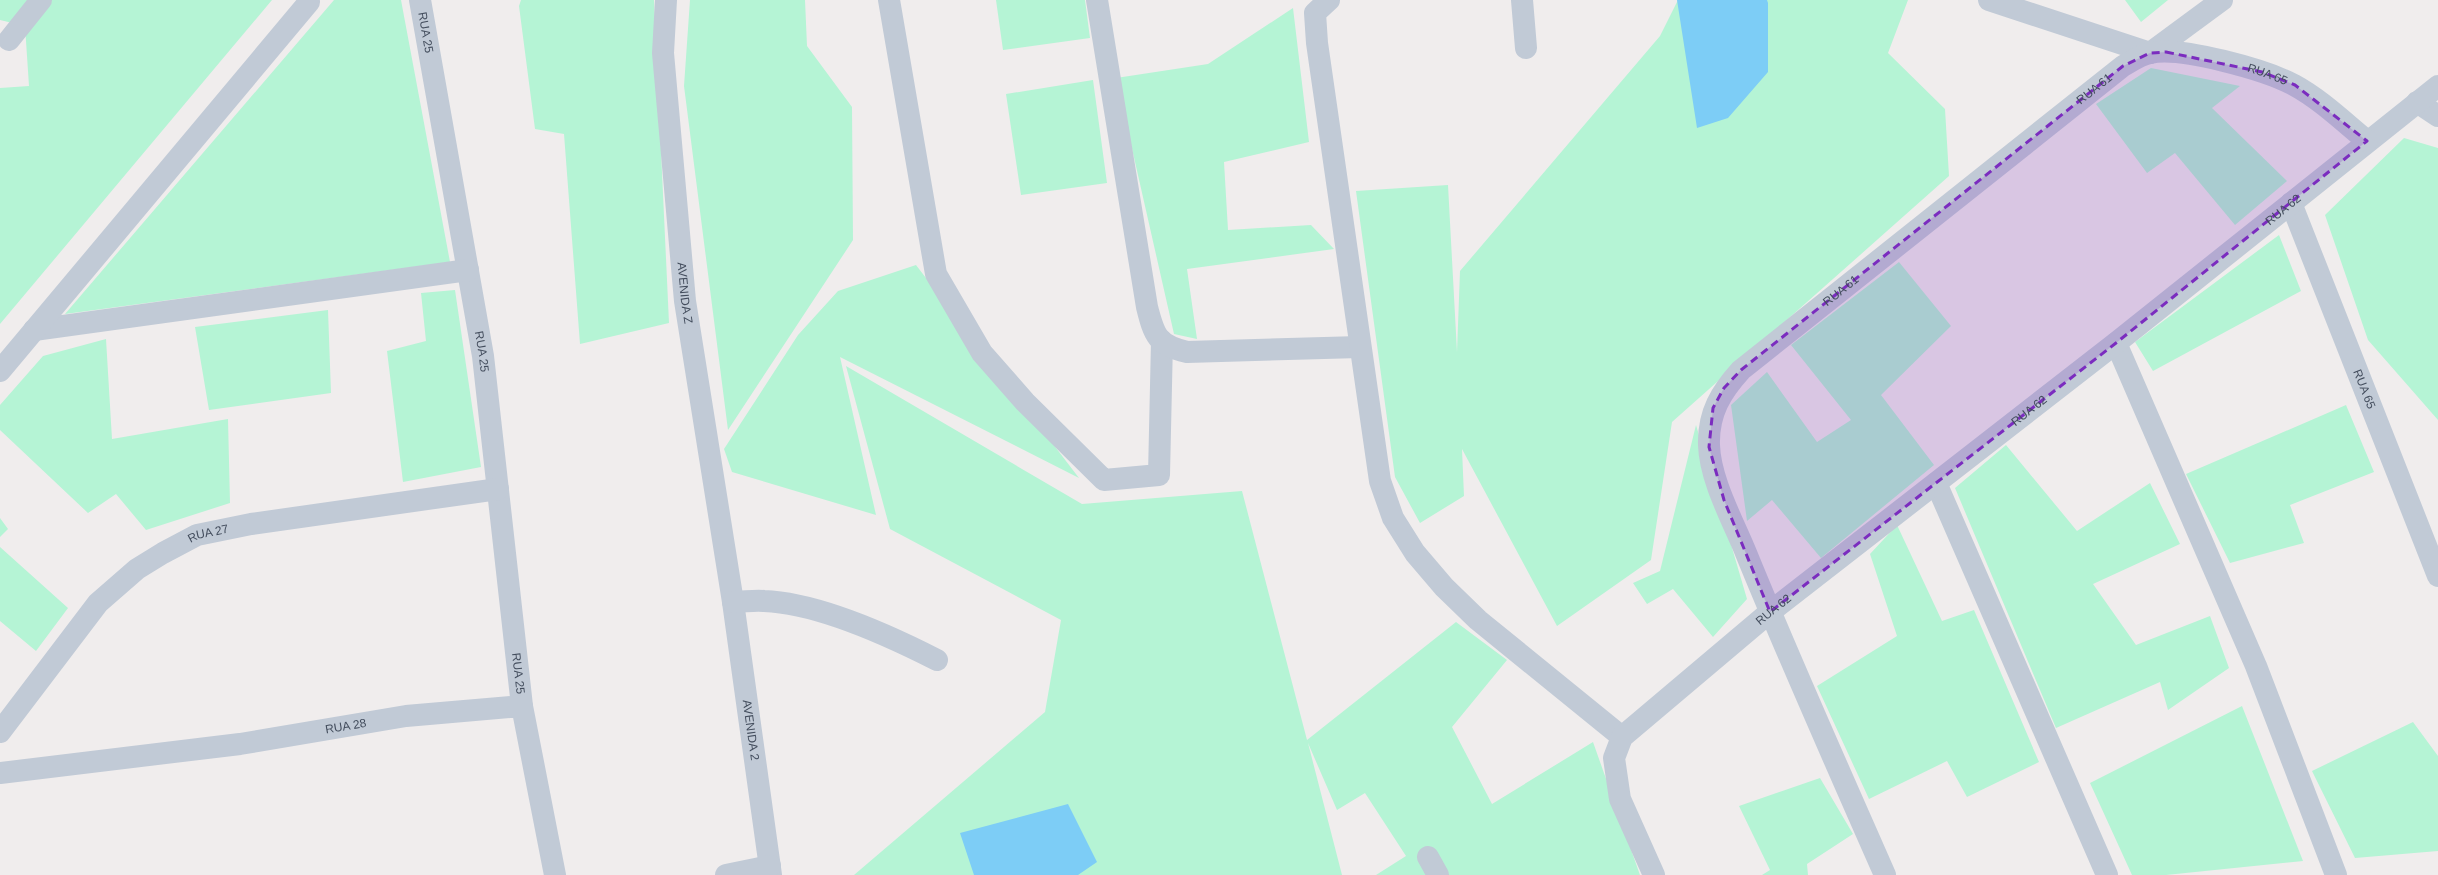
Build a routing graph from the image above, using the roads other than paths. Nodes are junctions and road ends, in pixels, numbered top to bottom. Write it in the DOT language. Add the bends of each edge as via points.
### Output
graph roads {
  1 [pos="41,0"];
  2 [pos="420,0"];
  3 [pos="666,0"];
  4 [pos="888,0"];
  5 [pos="1097,0"];
  6 [pos="1522,0"];
  7 [pos="1989,0"];
  8 [pos="2222,0"];
  9 [pos="309,1"];
  10 [pos="1319,4"];
  11 [pos="9,40"];
  12 [pos="1526,48"];
  13 [pos="2150,53"];
  14 [pos="2438,86"];
  15 [pos="2417,102"];
  16 [pos="2438,116"];
  17 [pos="2367,141"];
  18 [pos="2290,203"];
  19 [pos="468,270"];
  20 [pos="34,330"];
  21 [pos="1162,342"];
  22 [pos="2116,343"];
  23 [pos="1360,347"];
  24 [pos="0,371"];
  25 [pos="1936,483"];
  26 [pos="498,489"];
  27 [pos="2438,576"];
  28 [pos="732,593"];
  29 [pos="1770,612"];
  30 [pos="937,660"];
  31 [pos="522,706"];
  32 [pos="0,732"];
  33 [pos="1622,737"];
  34 [pos="0,773"];
  35 [pos="771,870"];
  36 [pos="555,875"];
  37 [pos="726,875"];
  38 [pos="1654,875"];
  39 [pos="1885,875"];
  40 [pos="2108,875"];
  41 [pos="2336,875"];
  1 -- 11 [label="street"];
  2 -- 19 [label="street, RUA 25"];
  3 -- 28 [label="street, AVENIDA Z" via="663,53 685,301"];
  4 -- 21 [label="street" via="936,274 982,353 1024,402 1104,480 1159,475"];
  5 -- 21 [label="street" via="1147,307 1154,333"];
  6 -- 12 [label="street"];
  7 -- 13 [label="street"];
  8 -- 13 [label="street"];
  9 -- 20 [label="street"];
  10 -- 23 [label="street" via="1317,43"];
  13 -- 17 [label="street, RUA 65" via="2166,52 2204,57 2262,72 2295,85"];
  13 -- 29 [label="street, RUA 61" via="2123,66 1741,370 1724,388 1713,408 1708,431 1709,447 1724,500"];
  14 -- 15 [label="street, RUA 62"];
  15 -- 16 [label="street"];
  15 -- 17 [label="street, RUA 62"];
  17 -- 18 [label="street, RUA 62"];
  18 -- 22 [label="street, RUA 62"];
  18 -- 27 [label="street, RUA 65"];
  19 -- 20 [label="street"];
  19 -- 26 [label="street, RUA 25" via="483,356"];
  20 -- 24 [label="street"];
  21 -- 23 [label="street" via="1174,349 1205,353"];
  22 -- 25 [label="street, RUA 62"];
  22 -- 41 [label="street" via="2256,666"];
  23 -- 33 [label="street" via="1380,481 1393,518 1415,553 1444,587 1478,620"];
  25 -- 29 [label="street, RUA 62"];
  25 -- 40 [label="street"];
  26 -- 31 [label="street, RUA 25"];
  26 -- 32 [label="street, RUA 27" via="251,524 197,535 137,569 98,603"];
  28 -- 30 [label="street" via="791,604 895,638"];
  28 -- 35 [label="street, AVENIDA 2"];
  29 -- 33 [label="street, RUA 62"];
  29 -- 39 [label="street, RUA 61"];
  31 -- 34 [label="street, RUA 28" via="406,716 240,744"];
  31 -- 36 [label="street"];
  33 -- 38 [label="street" via="1614,758 1620,799"];
  35 -- 37 [label="street"];
}
